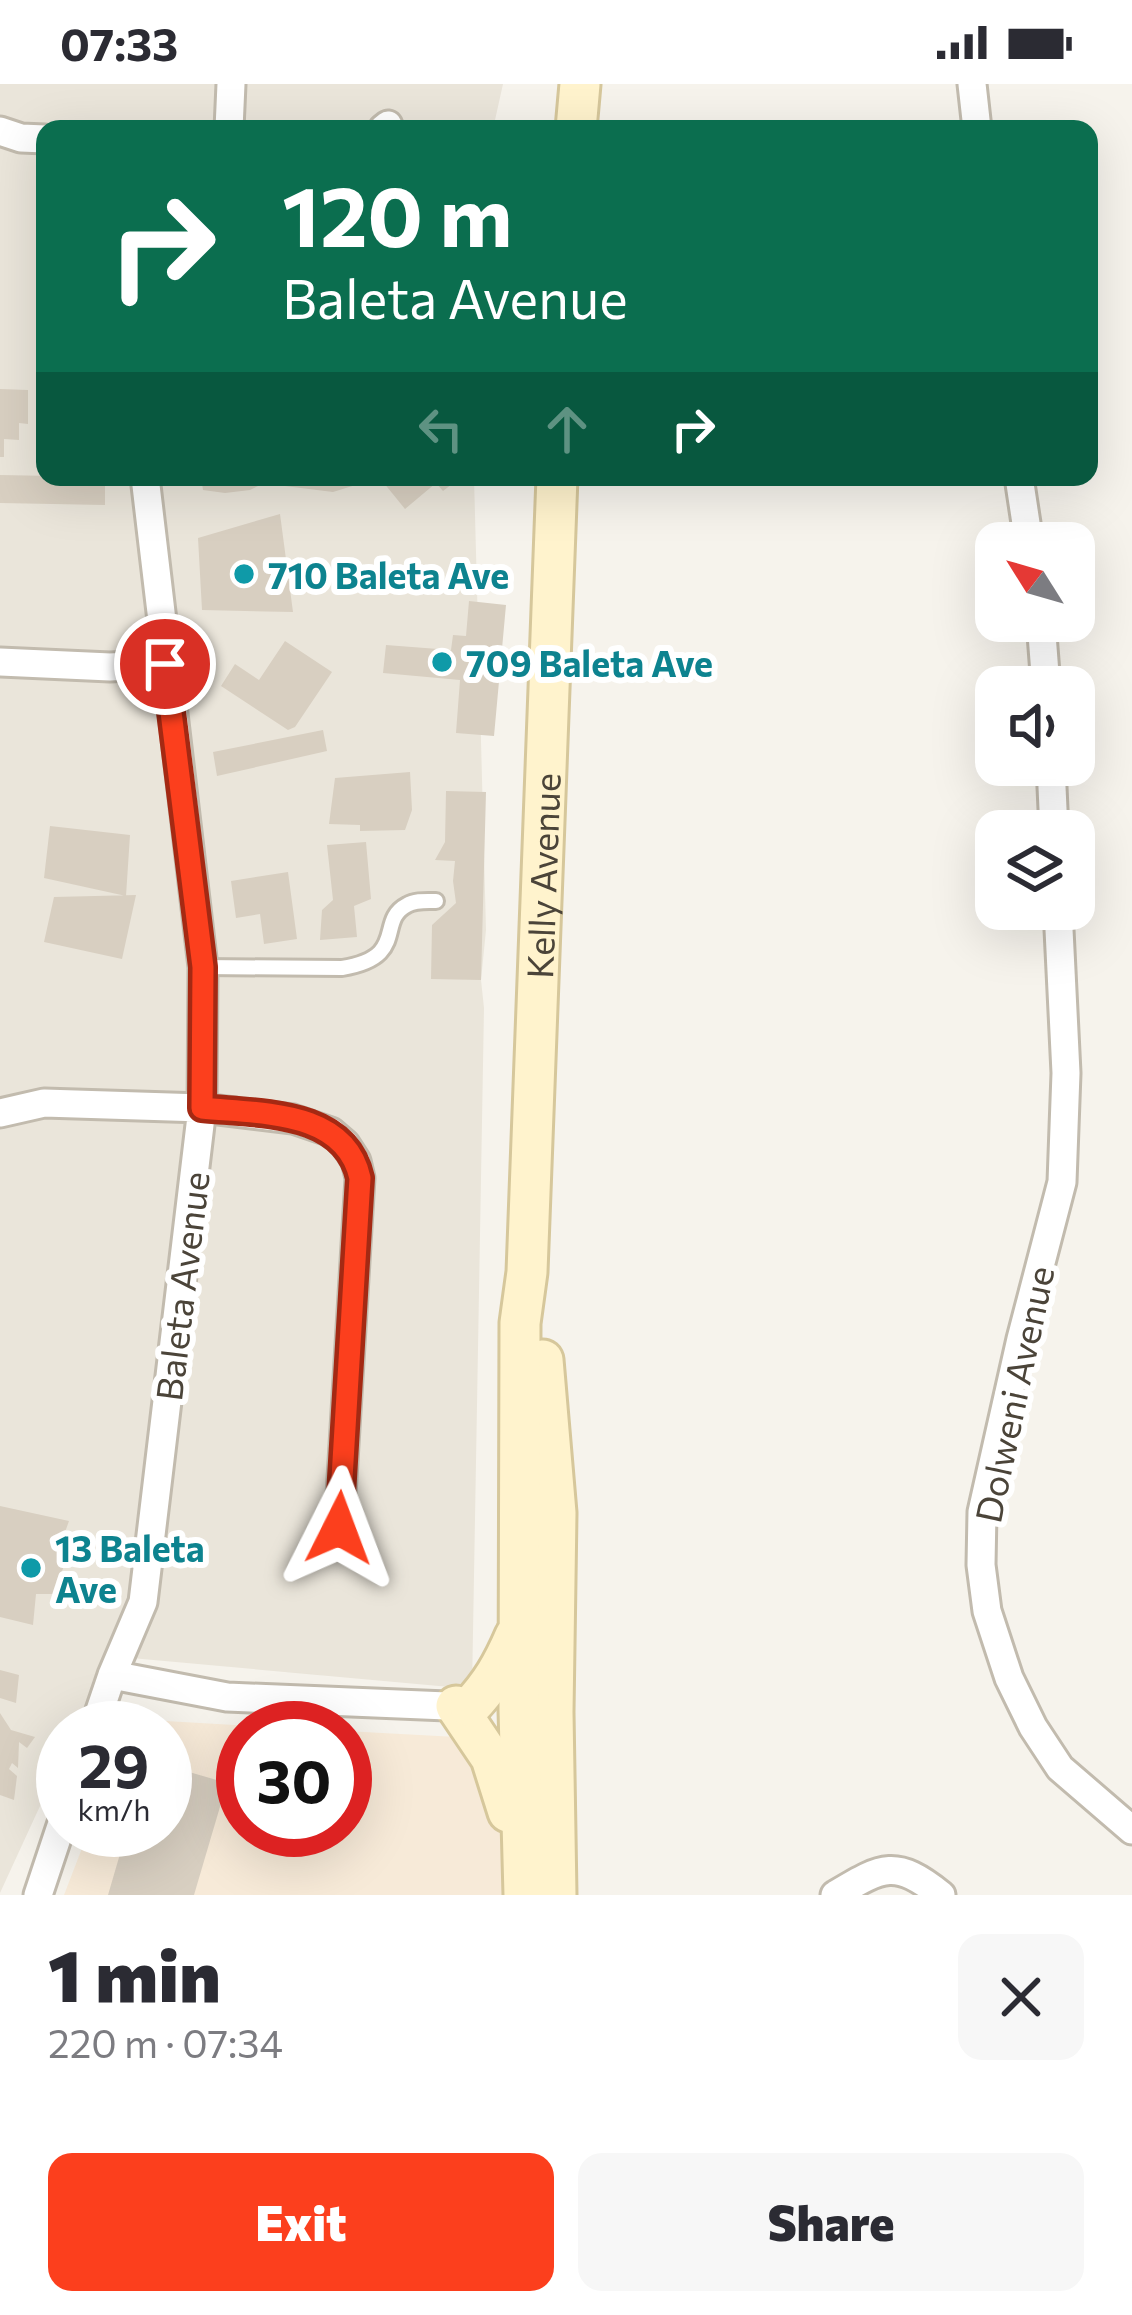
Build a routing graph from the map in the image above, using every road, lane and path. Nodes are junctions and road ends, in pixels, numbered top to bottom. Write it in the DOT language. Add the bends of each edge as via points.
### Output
graph roads {
  1 [pos="231,84"];
  2 [pos="580,84"];
  3 [pos="972,84"];
  4 [pos="229,120"];
  5 [pos="577,120"];
  6 [pos="976,120"];
  7 [pos="0,131"];
  8 [pos="36,139"];
  9 [pos="146,486"];
  10 [pos="557,486"];
  11 [pos="1020,486"];
  12 [pos="1026,522"];
  13 [pos="0,662"];
  14 [pos="165,664"];
  15 [pos="436,901"];
  16 [pos="1059,930"];
  17 [pos="203,967"];
  18 [pos="202,1108"];
  19 [pos="0,1113"];
  20 [pos="527,1272"];
  21 [pos="339,1528"];
  22 [pos="521,1618"];
  23 [pos="112,1675"];
  24 [pos="103,1701"];
  25 [pos="463,1707"];
  26 [pos="536,1711"];
  27 [pos="1132,1830"];
  28 [pos="51,1857"];
  29 [pos="523,1882"];
  30 [pos="38,1895"];
  31 [pos="556,1895"];
  32 [pos="836,1895"];
  33 [pos="941,1895"];
  1 -- 4 [label="street"];
  2 -- 5 [label="street"];
  3 -- 6 [label="street"];
  7 -- 8 [label="street"];
  9 -- 14 [label="street, Baleta Avenue"];
  10 -- 20 [label="street, Kelly Avenue"];
  11 -- 12 [label="street"];
  13 -- 14 [label="street"];
  14 -- 17 [label="street, Baleta Avenue"];
  15 -- 17 [label="lane" via="402,907 386,947 363,964"];
  16 -- 27 [label="street, Dolweni Avenue" via="1062,1182 982,1512 981,1565 987,1611 1033,1727 1060,1768"];
  17 -- 18 [label="street, Baleta Avenue"];
  18 -- 19 [label="street" via="44,1103"];
  18 -- 21 [label="street" via="310,1123 331,1132 356,1161"];
  18 -- 23 [label="street, Baleta Avenue" via="143,1602"];
  20 -- 22 [label="street, Kelly Avenue" via="520,1323"];
  20 -- 26 [label="street, Kelly Avenue" via="539,1319 556,1513"];
  22 -- 25 [label="street" via="501,1669"];
  22 -- 26 [label="street, Kelly Avenue"];
  23 -- 24 [label="street, Baleta Avenue"];
  23 -- 25 [label="street" via="227,1697"];
  25 -- 26 [label="street"];
  25 -- 29 [label="street" via="503,1791"];
  26 -- 29 [label="street, Kelly Avenue"];
  26 -- 31 [label="street, Kelly Avenue"];
  28 -- 30 [label="street"];
  32 -- 33 [label="street" via="879,1871 898,1870"];
}
